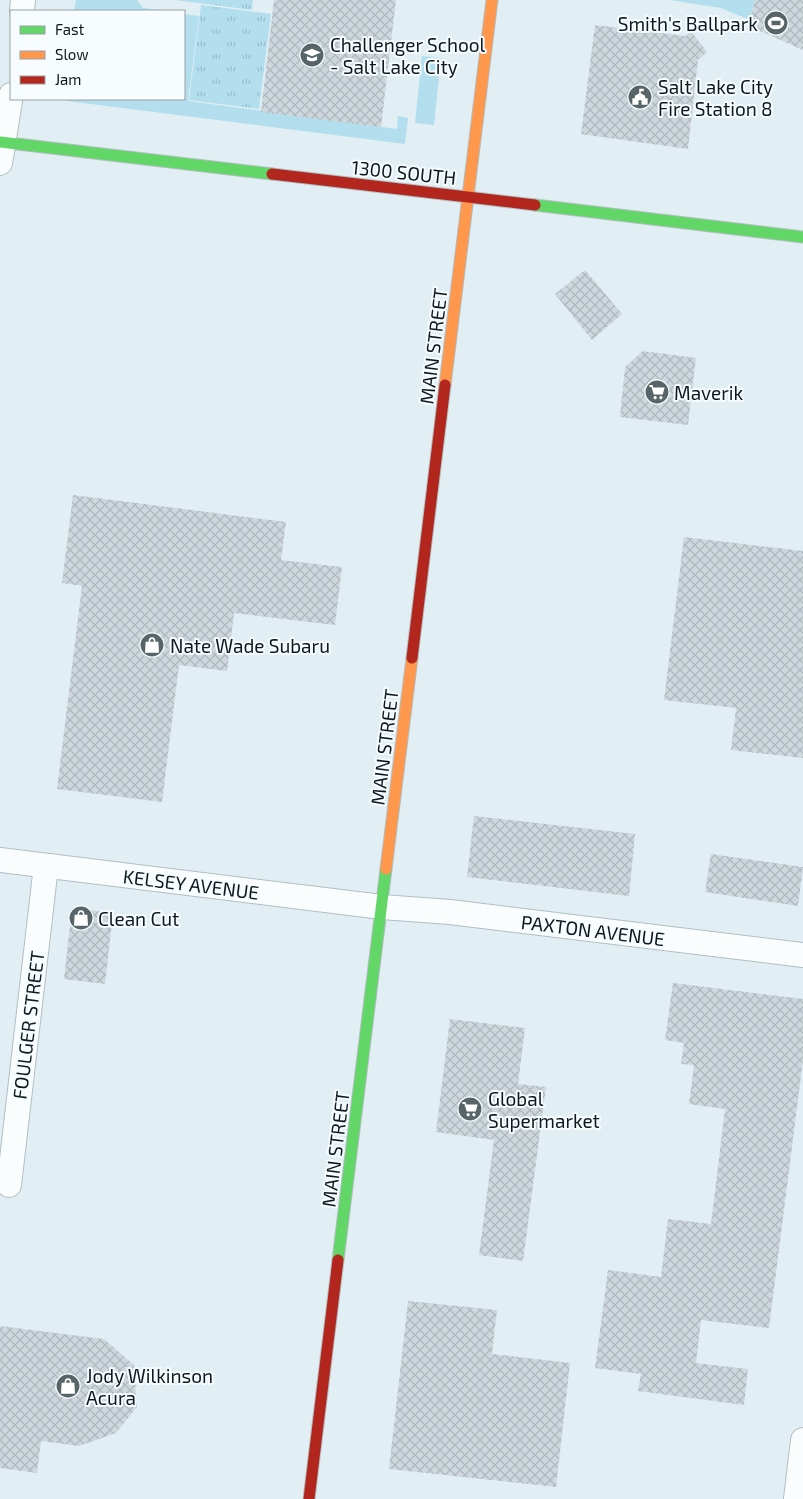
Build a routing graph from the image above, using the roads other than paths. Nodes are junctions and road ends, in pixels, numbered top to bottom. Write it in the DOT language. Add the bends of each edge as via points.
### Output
graph roads {
  1 [pos="492,0"];
  2 [pos="10,100"];
  3 [pos="1,149"];
  4 [pos="468,197"];
  5 [pos="803,237"];
  6 [pos="0,860"];
  7 [pos="46,866"];
  8 [pos="382,907"];
  9 [pos="803,955"];
  10 [pos="9,1184"];
  11 [pos="803,1440"];
  12 [pos="309,1499"];
  13 [pos="796,1499"];
  1 -- 4 [label="street, MAIN STREET"];
  2 -- 3 [label="street"];
  3 -- 4 [label="street, 1300 SOUTH"];
  4 -- 5 [label="street, 1300 SOUTH"];
  4 -- 8 [label="street, MAIN STREET"];
  6 -- 7 [label="street, KELSEY AVENUE"];
  7 -- 8 [label="street, KELSEY AVENUE"];
  7 -- 10 [label="street, FOULGER STREET"];
  8 -- 9 [label="street, PAXTON AVENUE" via="450,912"];
  8 -- 12 [label="street, MAIN STREET"];
  11 -- 13 [label="street"];
}
